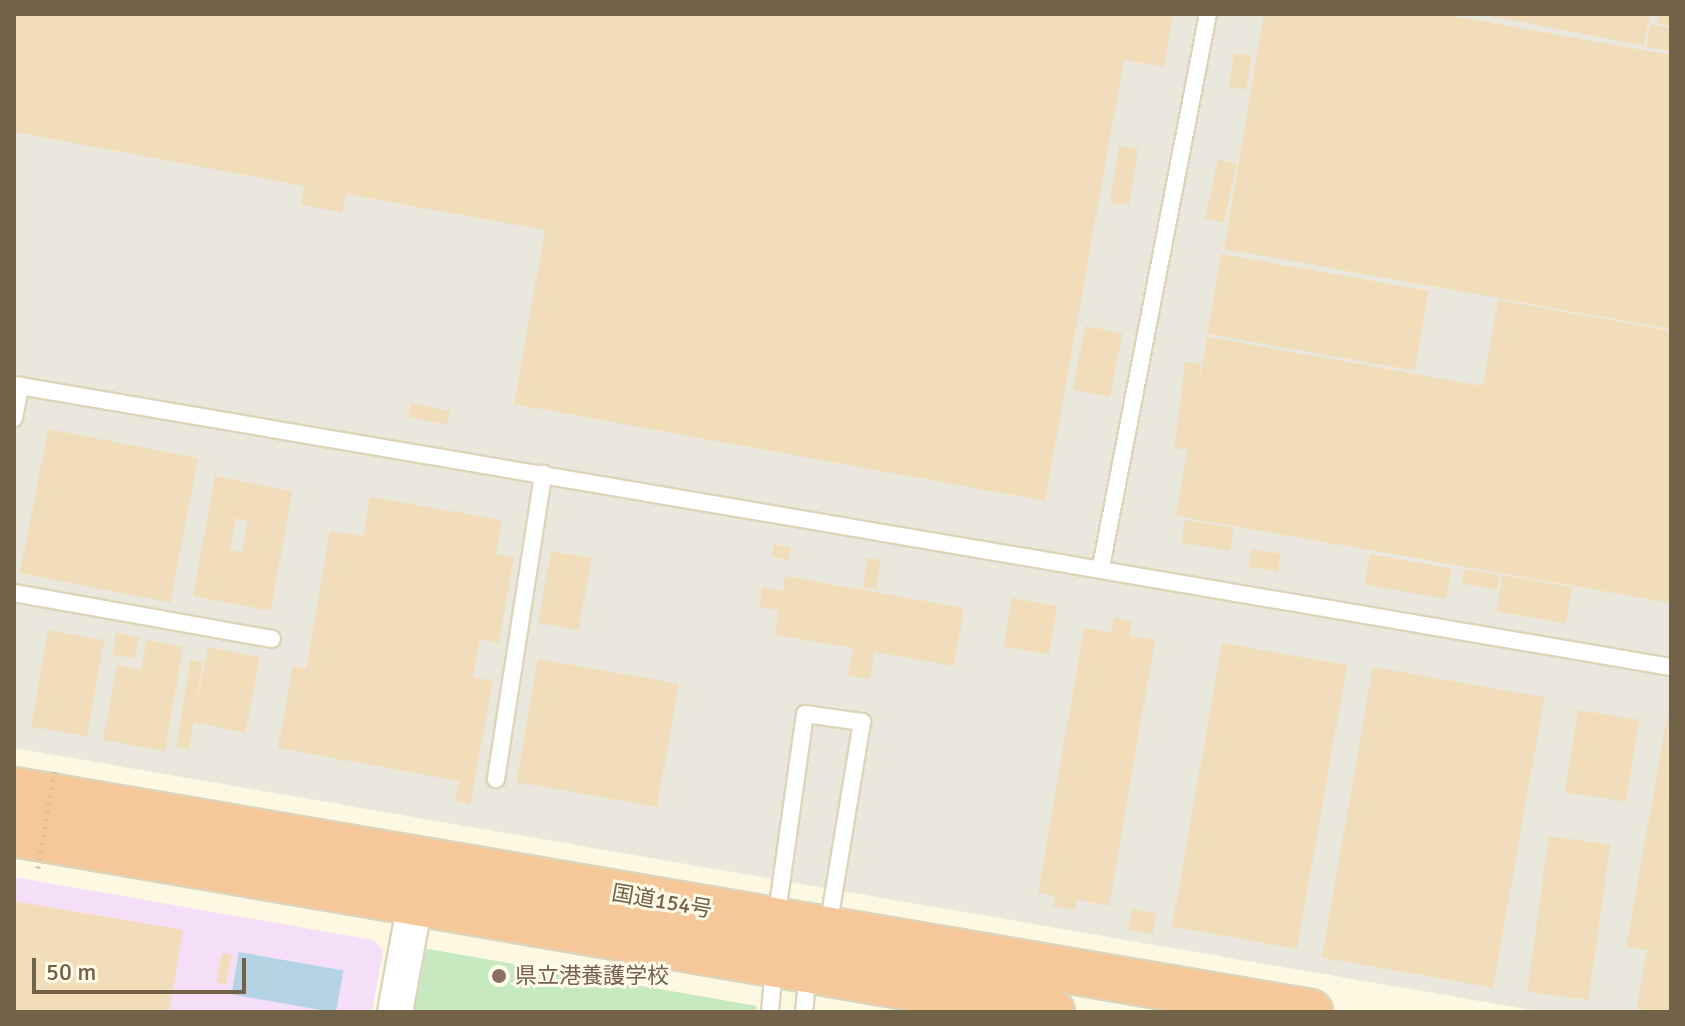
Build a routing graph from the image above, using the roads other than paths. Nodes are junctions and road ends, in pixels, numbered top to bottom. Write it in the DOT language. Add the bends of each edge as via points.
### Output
graph roads {
  1 [pos="1208,14"];
  2 [pos="17,386"];
  3 [pos="14,418"];
  4 [pos="543,474"];
  5 [pos="1101,567"];
  6 [pos="14,593"];
  7 [pos="272,639"];
  8 [pos="1671,667"];
  9 [pos="496,779"];
  10 [pos="14,790"];
  11 [pos="26,851"];
  12 [pos="415,903"];
  13 [pos="776,921"];
  14 [pos="828,930"];
  15 [pos="795,982"];
  16 [pos="395,1012"];
  17 [pos="770,1012"];
  18 [pos="1052,1012"];
  19 [pos="1310,1012"];
  1 -- 5 [label="lane"];
  2 -- 3 [label="lane"];
  2 -- 4 [label="lane"];
  4 -- 5 [label="lane"];
  4 -- 9 [label="lane"];
  5 -- 8 [label="lane"];
  6 -- 7 [label="lane"];
  10 -- 13 [label="highway, 国道154号"];
  11 -- 12 [label="highway, 国道154号"];
  12 -- 15 [label="highway, 国道154号"];
  12 -- 16 [label="street"];
  13 -- 14 [label="highway, 国道154号"];
  13 -- 14 [label="lane" via="805,714 862,722"];
  14 -- 19 [label="highway, 国道154号"];
  15 -- 17 [label="lane"];
  15 -- 18 [label="highway, 国道154号"];
}
